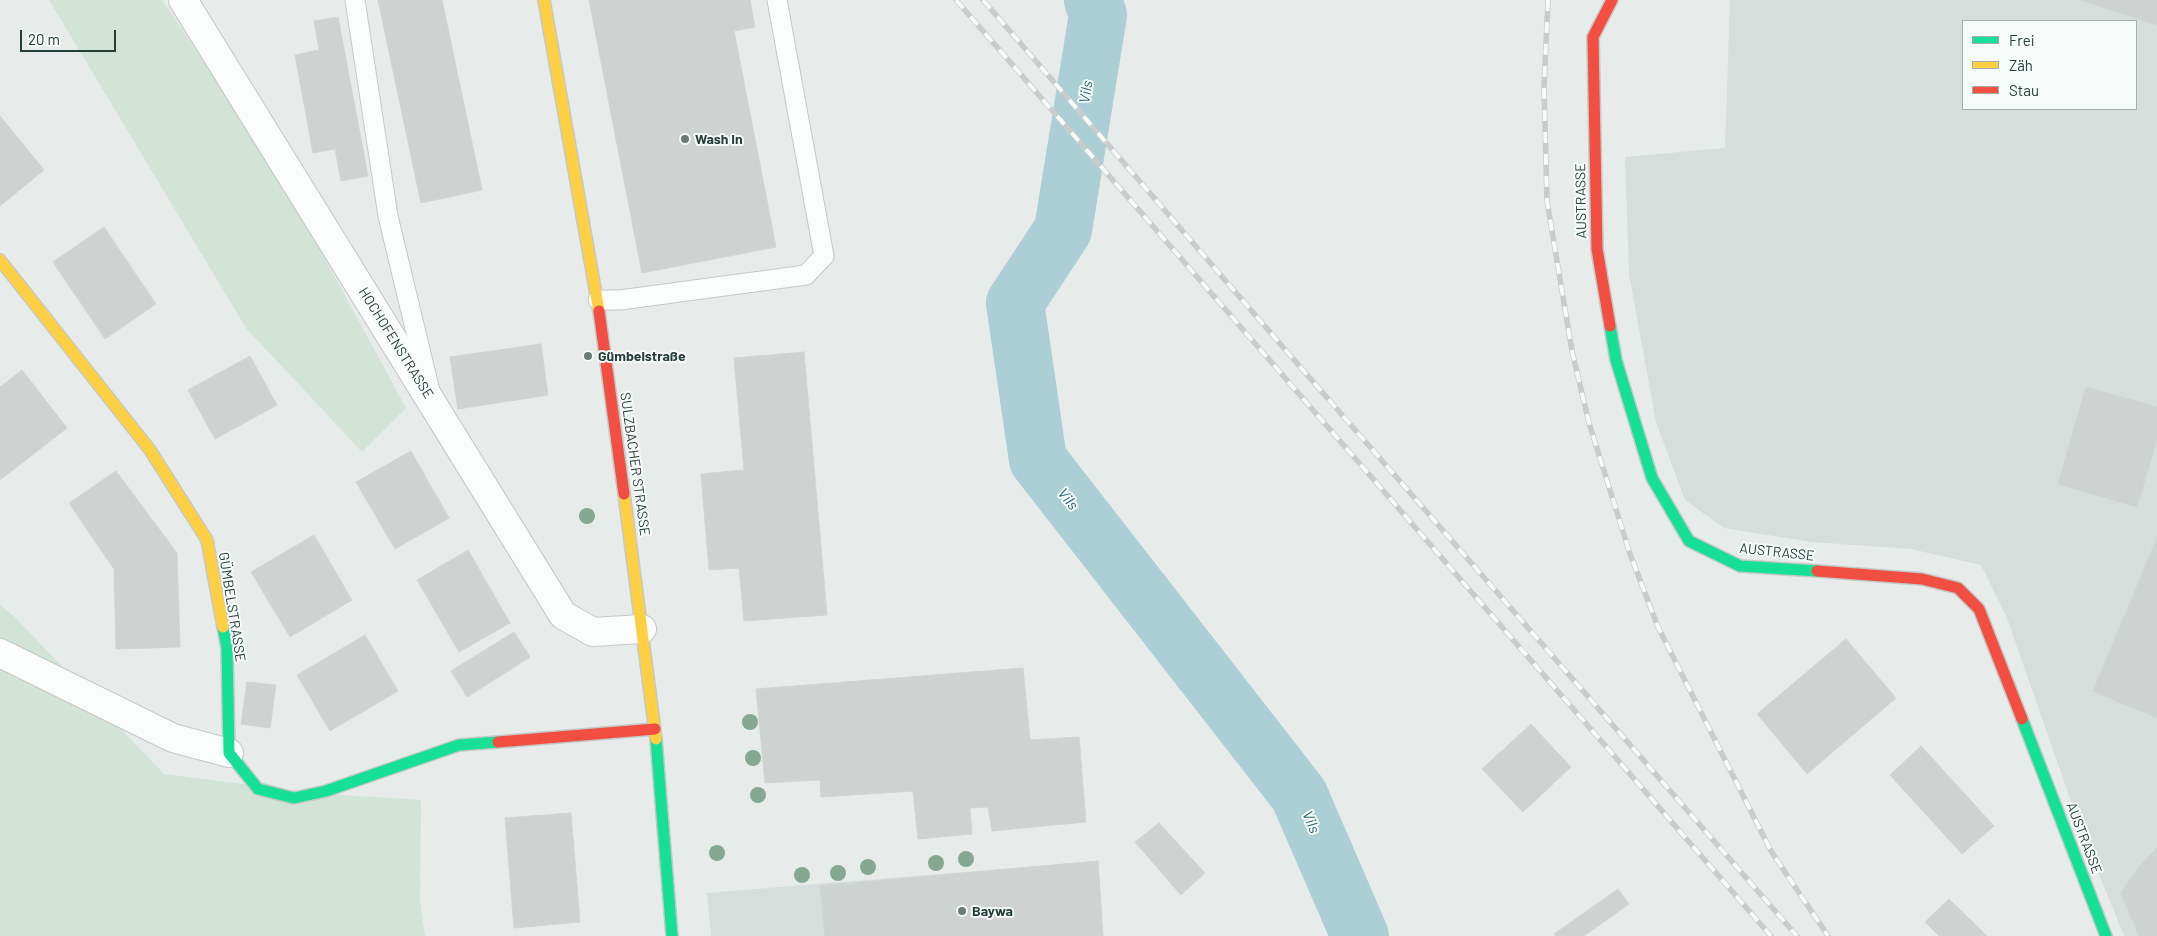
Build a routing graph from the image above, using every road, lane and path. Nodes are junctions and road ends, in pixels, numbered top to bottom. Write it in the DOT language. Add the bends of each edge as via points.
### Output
graph roads {
  1 [pos="183,0"];
  2 [pos="355,0"];
  3 [pos="544,0"];
  4 [pos="777,0"];
  5 [pos="1612,0"];
  6 [pos="0,260"];
  7 [pos="598,300"];
  8 [pos="432,400"];
  9 [pos="642,629"];
  10 [pos="0,652"];
  11 [pos="655,729"];
  12 [pos="229,753"];
  13 [pos="672,936"];
  14 [pos="2106,936"];
  1 -- 8 [label="street, HOCHOFENSTRASSE"];
  2 -- 8 [label="lane" via="388,216"];
  3 -- 7 [label="street, SULZBACHER STRASSE"];
  4 -- 7 [label="lane" via="824,256 806,275 620,300"];
  5 -- 14 [label="street, AUSTRASSE" via="1593,36 1597,250 1616,360 1652,478 1689,541 1740,566 1922,579 1958,588 1979,609"];
  6 -- 12 [label="street, GÜMBELSTRASSE" via="150,450 207,540 227,648"];
  7 -- 9 [label="street, SULZBACHER STRASSE"];
  8 -- 9 [label="street, HOCHOFENSTRASSE" via="563,615 593,632"];
  9 -- 11 [label="street, SULZBACHER STRASSE"];
  10 -- 12 [label="street" via="173,738"];
  11 -- 12 [label="street" via="459,745 326,791 294,798 258,789"];
  11 -- 13 [label="street, SULZBACHER STRASSE"];
}
